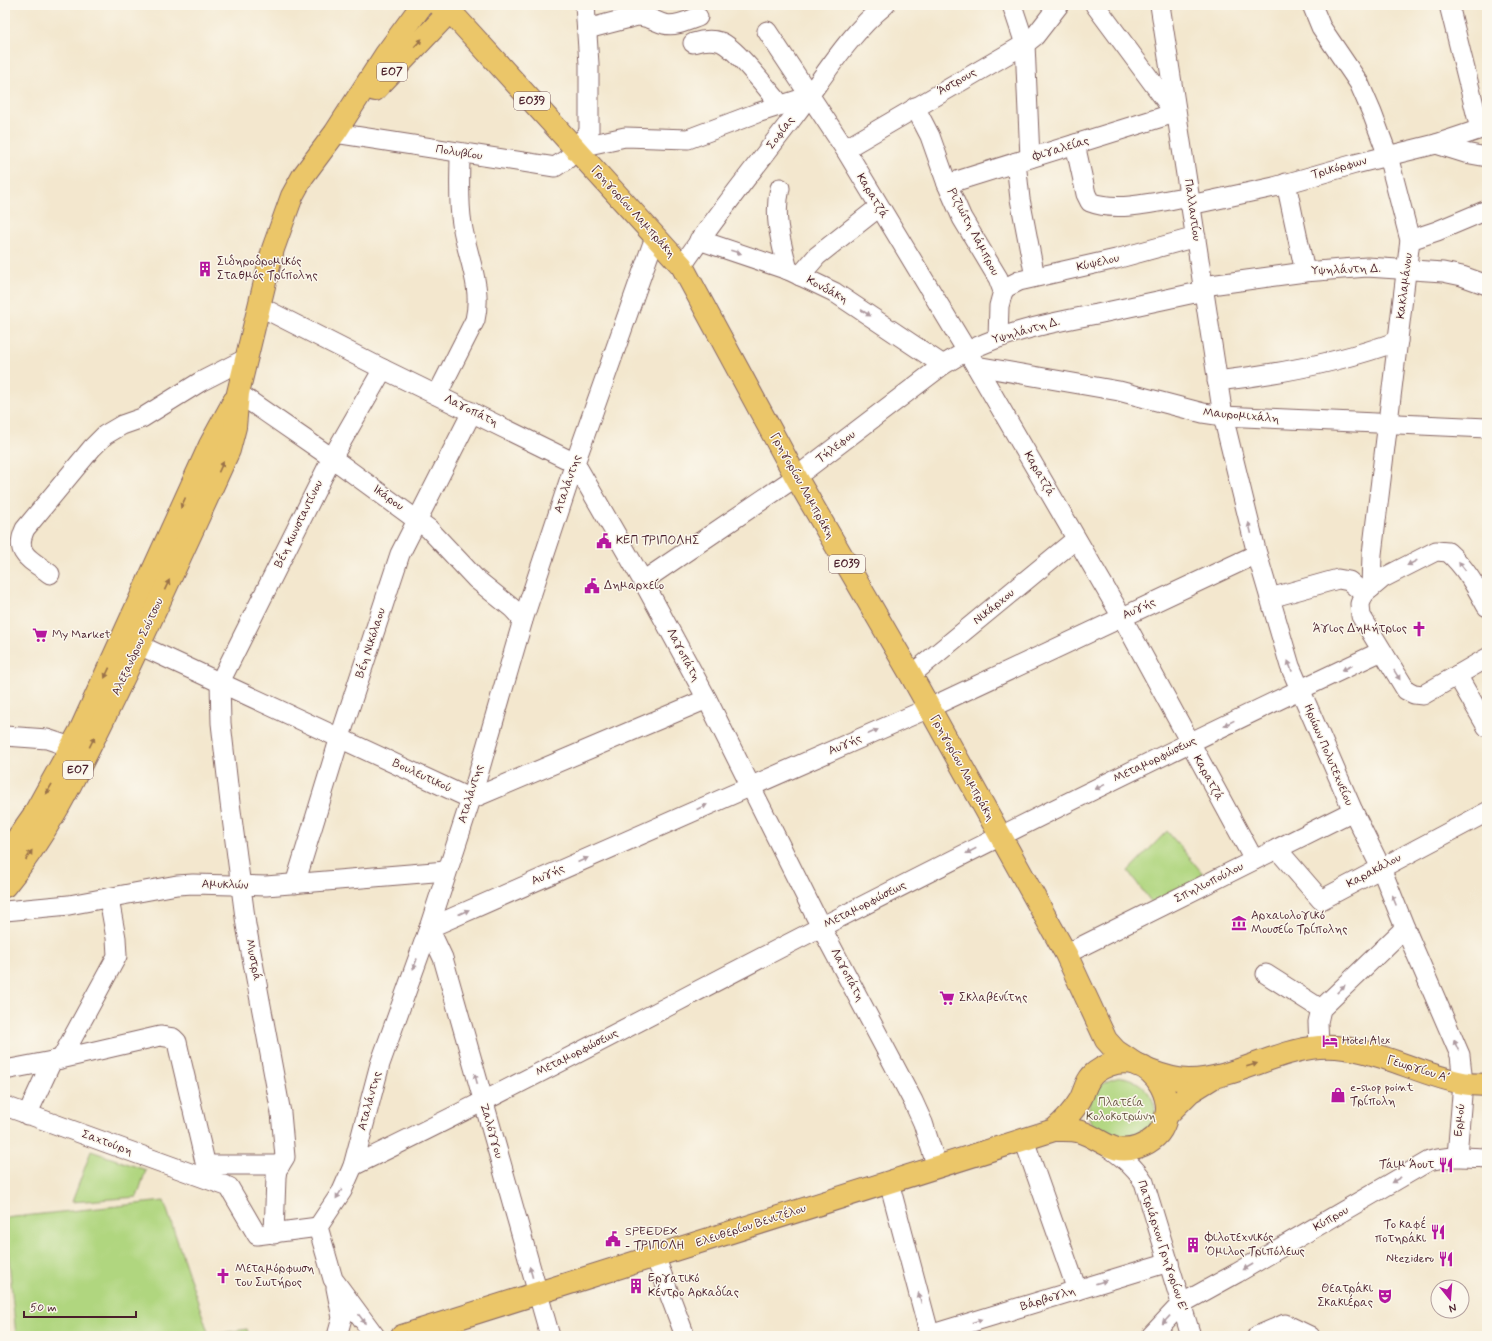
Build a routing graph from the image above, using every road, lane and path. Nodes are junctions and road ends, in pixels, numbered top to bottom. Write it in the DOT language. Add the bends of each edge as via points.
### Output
graph roads {
  1 [pos="422,5"];
  2 [pos="586,5"];
  3 [pos="885,5"];
  4 [pos="1012,5"];
  5 [pos="1059,5"];
  6 [pos="1095,5"];
  7 [pos="1160,5"];
  8 [pos="1312,5"];
  9 [pos="1449,5"];
  10 [pos="448,6"];
  11 [pos="698,17"];
  12 [pos="587,29"];
  13 [pos="767,31"];
  14 [pos="693,43"];
  15 [pos="1025,44"];
  16 [pos="810,96"];
  17 [pos="782,105"];
  18 [pos="915,107"];
  19 [pos="1175,113"];
  20 [pos="1484,128"];
  21 [pos="335,133"];
  22 [pos="1075,144"];
  23 [pos="1436,144"];
  24 [pos="575,148"];
  25 [pos="845,150"];
  26 [pos="460,153"];
  27 [pos="1388,156"];
  28 [pos="1487,157"];
  29 [pos="1023,160"];
  30 [pos="1286,183"];
  31 [pos="947,184"];
  32 [pos="780,188"];
  33 [pos="1190,200"];
  34 [pos="879,207"];
  35 [pos="1487,210"];
  36 [pos="656,237"];
  37 [pos="1196,237"];
  38 [pos="699,240"];
  39 [pos="1410,240"];
  40 [pos="682,266"];
  41 [pos="1408,270"];
  42 [pos="1305,272"];
  43 [pos="794,273"];
  44 [pos="1035,277"];
  45 [pos="1487,285"];
  46 [pos="1204,289"];
  47 [pos="1003,291"];
  48 [pos="259,306"];
  49 [pos="998,338"];
  50 [pos="1398,341"];
  51 [pos="247,358"];
  52 [pos="971,358"];
  53 [pos="943,365"];
  54 [pos="383,369"];
  55 [pos="1217,381"];
  56 [pos="238,393"];
  57 [pos="437,395"];
  58 [pos="472,412"];
  59 [pos="1222,416"];
  60 [pos="1387,425"];
  61 [pos="1487,428"];
  62 [pos="332,458"];
  63 [pos="575,463"];
  64 [pos="796,477"];
  65 [pos="416,519"];
  66 [pos="1076,539"];
  67 [pos="1257,554"];
  68 [pos="50,574"];
  69 [pos="643,581"];
  70 [pos="1482,588"];
  71 [pos="1367,591"];
  72 [pos="1270,598"];
  73 [pos="1487,607"];
  74 [pos="1122,617"];
  75 [pos="523,620"];
  76 [pos="131,642"];
  77 [pos="1382,651"];
  78 [pos="1487,658"];
  79 [pos="911,675"];
  80 [pos="1457,675"];
  81 [pos="220,682"];
  82 [pos="1300,689"];
  83 [pos="707,699"];
  84 [pos="929,708"];
  85 [pos="1487,727"];
  86 [pos="5,736"];
  87 [pos="340,737"];
  88 [pos="1189,743"];
  89 [pos="71,747"];
  90 [pos="750,786"];
  91 [pos="471,799"];
  92 [pos="1352,811"];
  93 [pos="1487,812"];
  94 [pos="999,837"];
  95 [pos="1277,849"];
  96 [pos="5,856"];
  97 [pos="1254,860"];
  98 [pos="1381,868"];
  99 [pos="446,871"];
  100 [pos="295,884"];
  101 [pos="5,886"];
  102 [pos="241,886"];
  103 [pos="108,899"];
  104 [pos="5,911"];
  105 [pos="821,927"];
  106 [pos="429,928"];
  107 [pos="1405,928"];
  108 [pos="1066,954"];
  109 [pos="1266,974"];
  110 [pos="1321,1009"];
  111 [pos="1100,1029"];
  112 [pos="1318,1047"];
  113 [pos="56,1060"];
  114 [pos="1144,1068"];
  115 [pos="5,1070"];
  116 [pos="1095,1073"];
  117 [pos="1215,1077"];
  118 [pos="1463,1083"];
  119 [pos="1487,1085"];
  120 [pos="1080,1099"];
  121 [pos="483,1102"];
  122 [pos="5,1106"];
  123 [pos="28,1115"];
  124 [pos="1166,1116"];
  125 [pos="1054,1130"];
  126 [pos="1024,1140"];
  127 [pos="1101,1143"];
  128 [pos="1457,1156"];
  129 [pos="1487,1158"];
  130 [pos="280,1165"];
  131 [pos="353,1166"];
  132 [pos="938,1167"];
  133 [pos="208,1172"];
  134 [pos="889,1182"];
  135 [pos="318,1227"];
  136 [pos="265,1234"];
  137 [pos="655,1256"];
  138 [pos="1169,1262"];
  139 [pos="333,1279"];
  140 [pos="1077,1290"];
  141 [pos="537,1293"];
  142 [pos="1181,1304"];
  143 [pos="336,1336"];
  144 [pos="375,1336"];
  145 [pos="402,1336"];
  146 [pos="550,1336"];
  147 [pos="685,1336"];
  148 [pos="929,1336"];
  149 [pos="1151,1336"];
  150 [pos="1190,1336"];
  151 [pos="1257,1336"];
  152 [pos="1310,1336"];
  1 -- 21 [label="main road, Αλεξανδρου Σούτσου / ΕΟ7" via="386,54"];
  2 -- 12 [label="street, Πολυβίου"];
  3 -- 16 [label="street, Σοφίας" via="871,16"];
  4 -- 15 [label="street"];
  5 -- 15 [label="street, Άστρους" via="1035,36"];
  6 -- 19 [label="street"];
  7 -- 19 [label="street, Παλλαντίου"];
  8 -- 27 [label="street, Κακλαμάνου" via="1320,27 1359,83"];
  9 -- 20 [label="street"];
  21 -- 10 [label="main road, Αλεξανδρου Σούτσου / ΕΟ7, one-way"];
  10 -- 24 [label="main road, Γρηγορίου Λαμπράκη / ΕΟ39"];
  11 -- 12 [label="street" via="681,23 666,24 646,16 637,16"];
  12 -- 24 [label="street, Πολυβίου" via="590,132"];
  13 -- 16 [label="street, Καρατζά"];
  14 -- 17 [label="street" via="704,40 722,43 739,57"];
  15 -- 18 [label="street, Άστρους"];
  15 -- 29 [label="street"];
  16 -- 17 [label="street"];
  16 -- 25 [label="street, Καρατζά"];
  16 -- 38 [label="street, Σοφίας"];
  17 -- 24 [label="street" via="688,139 626,137"];
  18 -- 25 [label="street, Άστρους"];
  18 -- 31 [label="street, Ριζιώτη Λάμπρου" via="930,136"];
  19 -- 22 [label="street, Φιγαλείας"];
  19 -- 33 [label="street, Παλλαντίου"];
  20 -- 23 [label="street, Τρικόρφων"];
  21 -- 26 [label="street, Πολυβίου"];
  21 -- 48 [label="main road, Αλεξανδρου Σούτσου / ΕΟ7" via="303,176 292,196 273,249"];
  22 -- 29 [label="street, Φιγαλείας"];
  22 -- 33 [label="street, Τρικόρφων" via="1090,202 1097,205 1120,206"];
  23 -- 27 [label="street, Τρικόρφων"];
  23 -- 28 [label="street"];
  24 -- 26 [label="street, Πολυβίου" via="567,160 555,167"];
  24 -- 36 [label="main road, Γρηγορίου Λαμπράκη / ΕΟ39"];
  25 -- 34 [label="street, Καρατζά"];
  26 -- 57 [label="street" via="462,223 476,278 478,308 475,320"];
  27 -- 30 [label="street, Τρικόρφων"];
  27 -- 39 [label="street, Κακλαμάνου"];
  29 -- 31 [label="street, Φιγαλείας"];
  29 -- 44 [label="street" via="1020,199"];
  30 -- 33 [label="street, Τρικόρφων"];
  30 -- 42 [label="street"];
  31 -- 47 [label="street, Ριζιώτη Λάμπρου" via="962,218 995,272"];
  32 -- 43 [label="street" via="776,204 777,218"];
  33 -- 37 [label="street, Παλλαντίου"];
  34 -- 43 [label="street"];
  34 -- 52 [label="street, Καρατζά"];
  35 -- 39 [label="street"];
  36 -- 40 [label="main road, Γρηγορίου Λαμπράκη / ΕΟ39"];
  36 -- 63 [label="street, Αταλάντης"];
  37 -- 44 [label="street, Κύψελου" via="1116,259"];
  37 -- 46 [label="street, Παλλαντίου"];
  38 -- 40 [label="street, Σοφίας"];
  38 -- 43 [label="street, Κονδάκη, one-way"];
  39 -- 41 [label="street, Κακλαμάνου"];
  40 -- 64 [label="main road, Γρηγορίου Λαμπράκη / ΕΟ39"];
  41 -- 42 [label="street, Υψηλάντη Δ." via="1367,268"];
  41 -- 45 [label="street, Υψηλάντη Δ." via="1454,273"];
  41 -- 50 [label="street, Κακλαμάνου"];
  42 -- 46 [label="street, Υψηλάντη Δ."];
  43 -- 53 [label="street, Κονδάκη, one-way" via="834,292"];
  44 -- 47 [label="street, Κύψελου" via="1019,281"];
  46 -- 49 [label="street, Υψηλάντη Δ." via="1048,324"];
  46 -- 55 [label="street, Παλλαντίου"];
  47 -- 49 [label="street" via="999,306"];
  48 -- 51 [label="main road, Αλεξανδρου Σούτσου / ΕΟ7"];
  48 -- 54 [label="street, Λαγοπάτη"];
  49 -- 52 [label="street, Υψηλάντη Δ."];
  50 -- 55 [label="street" via="1309,367"];
  50 -- 60 [label="street, Κακλαμάνου"];
  51 -- 56 [label="main road, Αλεξανδρου Σούτσου / ΕΟ7"];
  51 -- 68 [label="street" via="200,382 142,418 111,430 92,448 25,529 20,540 22,550 28,557"];
  52 -- 53 [label="street, Τήλεφου"];
  52 -- 59 [label="street, Μαυρομιχάλη"];
  52 -- 66 [label="street, Καρατζά"];
  53 -- 64 [label="street, Τήλεφου"];
  54 -- 57 [label="street, Λαγοπάτη"];
  54 -- 62 [label="street, Βέη Κωνσταντίνου"];
  55 -- 59 [label="street, Παλλαντίου"];
  56 -- 62 [label="street, Ικάρου"];
  56 -- 76 [label="main road, Αλεξανδρου Σούτσου / ΕΟ7" via="210,444"];
  57 -- 58 [label="street, Λαγοπάτη"];
  58 -- 63 [label="street, Λαγοπάτη"];
  58 -- 65 [label="street, Βέη Νικόλαου"];
  59 -- 60 [label="street, Μαυρομιχάλη"];
  67 -- 59 [label="street, Ηρώων Πολυτεχνείου, one-way"];
  60 -- 61 [label="street, Μαυρομιχάλη"];
  60 -- 71 [label="street, Κακλαμάνου"];
  62 -- 65 [label="street, Ικάρου"];
  62 -- 81 [label="street, Βέη Κωνσταντίνου"];
  63 -- 69 [label="street, Λαγοπάτη"];
  63 -- 75 [label="street, Αταλάντης"];
  64 -- 69 [label="street, Τήλεφου"];
  64 -- 79 [label="main road, Γρηγορίου Λαμπράκη / ΕΟ39"];
  65 -- 75 [label="street, Ικάρου" via="441,540 487,590 512,608"];
  65 -- 87 [label="street, Βέη Νικόλαου" via="400,554"];
  66 -- 74 [label="street, Καρατζά"];
  66 -- 79 [label="street, Νικάρχου"];
  67 -- 72 [label="street, Ηρώων Πολυτεχνείου"];
  67 -- 74 [label="street, Αυγής"];
  69 -- 83 [label="street, Λαγοπάτη"];
  70 -- 71 [label="street, one-way" via="1448,552 1436,552 1390,575"];
  70 -- 73 [label="street"];
  71 -- 72 [label="street" via="1349,581 1338,579"];
  71 -- 77 [label="street, Κακλαμάνου" via="1360,604 1361,616"];
  82 -- 72 [label="street, Ηρώων Πολυτεχνείου, one-way" via="1290,666"];
  74 -- 84 [label="street, Αυγής"];
  74 -- 88 [label="street, Καρατζά"];
  75 -- 91 [label="street, Αταλάντης"];
  76 -- 81 [label="street, Βουλευτικού"];
  76 -- 89 [label="main road, Αλεξανδρου Σούτσου / ΕΟ7, one-way"];
  101 -- 76 [label="main road, Αλεξανδρου Σούτσου / ΕΟ7, one-way" via="48,826 78,772"];
  77 -- 80 [label="street, Κακλαμάνου, one-way" via="1406,690 1414,694 1423,695"];
  77 -- 82 [label="street, Μεταμορφώσεως, one-way"];
  78 -- 80 [label="street, Κακλαμάνου"];
  79 -- 84 [label="main road, Γρηγορίου Λαμπράκη / ΕΟ39"];
  80 -- 85 [label="street"];
  81 -- 87 [label="street, Βουλευτικού"];
  81 -- 102 [label="street, Μυστρά" via="222,730"];
  82 -- 88 [label="street, Μεταμορφώσεως, one-way"];
  82 -- 92 [label="street, Ηρώων Πολυτεχνείου"];
  83 -- 90 [label="street, Λαγοπάτη"];
  83 -- 91 [label="street"];
  90 -- 84 [label="street, Αυγής, one-way"];
  84 -- 94 [label="main road, Γρηγορίου Λαμπράκη / ΕΟ39"];
  86 -- 89 [label="street" via="47,738"];
  87 -- 91 [label="street, Βουλευτικού"];
  87 -- 100 [label="street, Βέη Νικόλαου"];
  88 -- 94 [label="street, Μεταμορφώσεως, one-way"];
  88 -- 97 [label="street, Καρατζά"];
  89 -- 96 [label="main road, Αλεξανδρου Σούτσου / ΕΟ7, one-way" via="33,816"];
  90 -- 105 [label="street, Λαγοπάτη"];
  106 -- 90 [label="street, Αυγής, one-way"];
  91 -- 99 [label="street, Αταλάντης"];
  92 -- 95 [label="street, Σπηλιοπούλου"];
  92 -- 98 [label="street, Ηρώων Πολυτεχνείου"];
  93 -- 98 [label="street, Καρακάλου"];
  94 -- 105 [label="street, Μεταμορφώσεως, one-way"];
  94 -- 108 [label="main road, Γρηγορίου Λαμπράκη / ΕΟ39"];
  95 -- 97 [label="street, Σπηλιοπούλου"];
  95 -- 98 [label="street, Καρακάλου" via="1321,900"];
  97 -- 108 [label="street, Σπηλιοπούλου"];
  107 -- 98 [label="street, Ηρώων Πολυτεχνείου, one-way"];
  99 -- 100 [label="street, Αμυκλών"];
  99 -- 106 [label="street, Αταλάντης"];
  100 -- 102 [label="street, Αμυκλών"];
  102 -- 103 [label="street, Αμυκλών" via="177,885"];
  102 -- 130 [label="street, Μυστρά" via="281,1113 285,1153"];
  103 -- 104 [label="street, Αμυκλών"];
  103 -- 113 [label="street" via="117,956"];
  105 -- 121 [label="street, Μεταμορφώσεως"];
  105 -- 132 [label="street, Λαγοπάτη" via="913,1101"];
  121 -- 106 [label="street, Ζαλόγγου, one-way" via="442,958"];
  106 -- 131 [label="street, Αταλάντης, one-way" via="380,1064"];
  110 -- 107 [label="street, one-way"];
  118 -- 107 [label="street, Ηρώων Πολυτεχνείου, one-way" via="1460,1055"];
  108 -- 111 [label="main road, Γρηγορίου Λαμπράκη / ΕΟ39"];
  109 -- 110 [label="street"];
  110 -- 112 [label="street"];
  111 -- 114 [label="main road, Γρηγορίου Λαμπράκη / ΕΟ39" via="1116,1051"];
  111 -- 116 [label="main road, Γρηγορίου Λαμπράκη / ΕΟ39" via="1100,1056"];
  117 -- 112 [label="main road, Γεωργίου Α΄, one-way" via="1296,1051"];
  112 -- 118 [label="main road, Γεωργίου Α΄" via="1346,1047"];
  113 -- 115 [label="street"];
  113 -- 123 [label="street"];
  113 -- 133 [label="street" via="160,1036 173,1038 177,1042"];
  114 -- 116 [label="main road" via="1122,1062"];
  114 -- 117 [label="main road, Γεωργίου Α΄" via="1181,1079"];
  114 -- 124 [label="main road" via="1159,1080 1165,1091"];
  116 -- 120 [label="main road"];
  117 -- 124 [label="main road, Γεωργίου Α΄" via="1190,1092"];
  118 -- 119 [label="main road, Γεωργίου Α΄"];
  118 -- 128 [label="street, Ερμού"];
  120 -- 125 [label="main road" via="1073,1111"];
  120 -- 127 [label="main road" via="1080,1114 1085,1128"];
  121 -- 131 [label="street, Μεταμορφώσεως"];
  141 -- 121 [label="street, Ζαλόγγου, one-way"];
  122 -- 123 [label="street, Σαχτούρη"];
  123 -- 133 [label="street, Σαχτούρη"];
  124 -- 127 [label="main road" via="1160,1130 1150,1141 1137,1147 1122,1150"];
  125 -- 126 [label="main road, Ελευθερίου Βενιζέλου"];
  125 -- 127 [label="main road" via="1082,1132"];
  126 -- 132 [label="main road, Ελευθερίου Βενιζέλου"];
  126 -- 140 [label="street"];
  127 -- 138 [label="street, Πατριάρχου Γρηγορίου Ε'" via="1128,1162 1144,1182"];
  128 -- 129 [label="street, Κύπρου"];
  128 -- 142 [label="street, Κύπρου, one-way" via="1429,1161"];
  130 -- 133 [label="street"];
  130 -- 136 [label="street, Μυστρά"];
  131 -- 135 [label="street, Αταλάντης, one-way" via="342,1191"];
  132 -- 134 [label="main road, Ελευθερίου Βενιζέλου"];
  133 -- 136 [label="street, Σαχτούρη" via="229,1187"];
  134 -- 137 [label="main road, Ελευθερίου Βενιζέλου"];
  148 -- 134 [label="street, one-way"];
  135 -- 136 [label="street"];
  135 -- 139 [label="street"];
  137 -- 141 [label="main road, Ελευθερίου Βενιζέλου"];
  137 -- 147 [label="street"];
  140 -- 138 [label="street, Βάρβογλη, one-way"];
  138 -- 142 [label="street, Πατριάρχου Γρηγορίου Ε'"];
  139 -- 143 [label="street" via="342,1318"];
  139 -- 144 [label="street, one-way"];
  148 -- 140 [label="street, Βάρβογλη, one-way"];
  141 -- 145 [label="main road, Ελευθερίου Βενιζέλου"];
  141 -- 146 [label="street, Ζαλόγγου"];
  142 -- 149 [label="street, Κύπρου, one-way"];
  142 -- 150 [label="street, Πατριάρχου Γρηγορίου Ε'"];
  151 -- 152 [label="street" via="1285,1324"];
}
